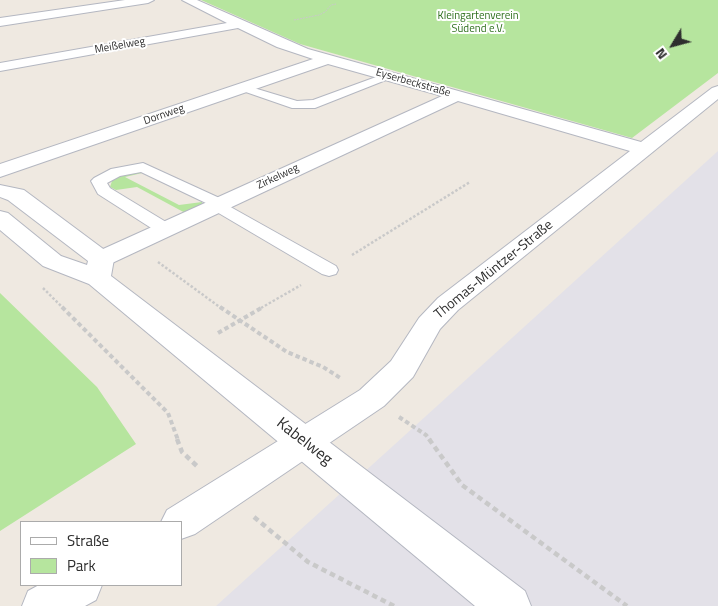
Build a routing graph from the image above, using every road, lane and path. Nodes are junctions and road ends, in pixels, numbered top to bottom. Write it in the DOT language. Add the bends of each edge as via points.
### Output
graph roads {
  1 [pos="148,0"];
  2 [pos="188,0"];
  3 [pos="0,22"];
  4 [pos="240,24"];
  5 [pos="328,59"];
  6 [pos="0,67"];
  7 [pos="387,76"];
  8 [pos="244,88"];
  9 [pos="718,92"];
  10 [pos="456,96"];
  11 [pos="644,149"];
  12 [pos="0,171"];
  13 [pos="0,191"];
  14 [pos="218,205"];
  15 [pos="0,218"];
  16 [pos="165,228"];
  17 [pos="133,243"];
  18 [pos="100,268"];
  19 [pos="329,270"];
  20 [pos="37,283"];
  21 [pos="372,398"];
  22 [pos="304,442"];
  23 [pos="225,492"];
  24 [pos="182,521"];
  25 [pos="79,586"];
  26 [pos="44,606"];
  27 [pos="394,606"];
  28 [pos="510,606"];
  29 [pos="627,606"];
  1 -- 3 [label="street"];
  2 -- 4 [label="street, Eyserbeckstraße"];
  4 -- 5 [label="street, Eyserbeckstraße" via="282,44"];
  4 -- 6 [label="street, Meißelweg"];
  5 -- 7 [label="street, Eyserbeckstraße"];
  5 -- 8 [label="street, Dornweg"];
  7 -- 8 [label="lane" via="315,104 296,105"];
  7 -- 10 [label="street, Eyserbeckstraße"];
  8 -- 12 [label="street, Dornweg"];
  9 -- 11 [label="street, Thomas-Müntzer-Straße"];
  10 -- 11 [label="street, Eyserbeckstraße"];
  10 -- 14 [label="street, Zirkelweg"];
  11 -- 21 [label="street, Thomas-Müntzer-Straße" via="448,304 429,324 402,369"];
  13 -- 18 [label="street, Kabelweg" via="16,195"];
  14 -- 16 [label="street, Zirkelweg"];
  14 -- 16 [label="lane" via="143,167 116,172 99,181 104,192"];
  14 -- 19 [label="lane"];
  15 -- 18 [label="street, Kabelweg" via="52,261"];
  16 -- 17 [label="street, Zirkelweg"];
  17 -- 18 [label="street, Zirkelweg"];
  17 -- 21 [label="path" via="239,321 287,352 323,367"];
  18 -- 22 [label="street, Kabelweg"];
  20 -- 23 [label="path" via="168,413 182,452"];
  21 -- 22 [label="street, Thomas-Müntzer-Straße"];
  21 -- 29 [label="path" via="426,435 462,485"];
  22 -- 23 [label="street, Thomas-Müntzer-Straße"];
  22 -- 28 [label="street, Kabelweg"];
  23 -- 24 [label="street, Thomas-Müntzer-Straße"];
  23 -- 27 [label="path" via="308,562"];
  25 -- 26 [label="street"];
}
